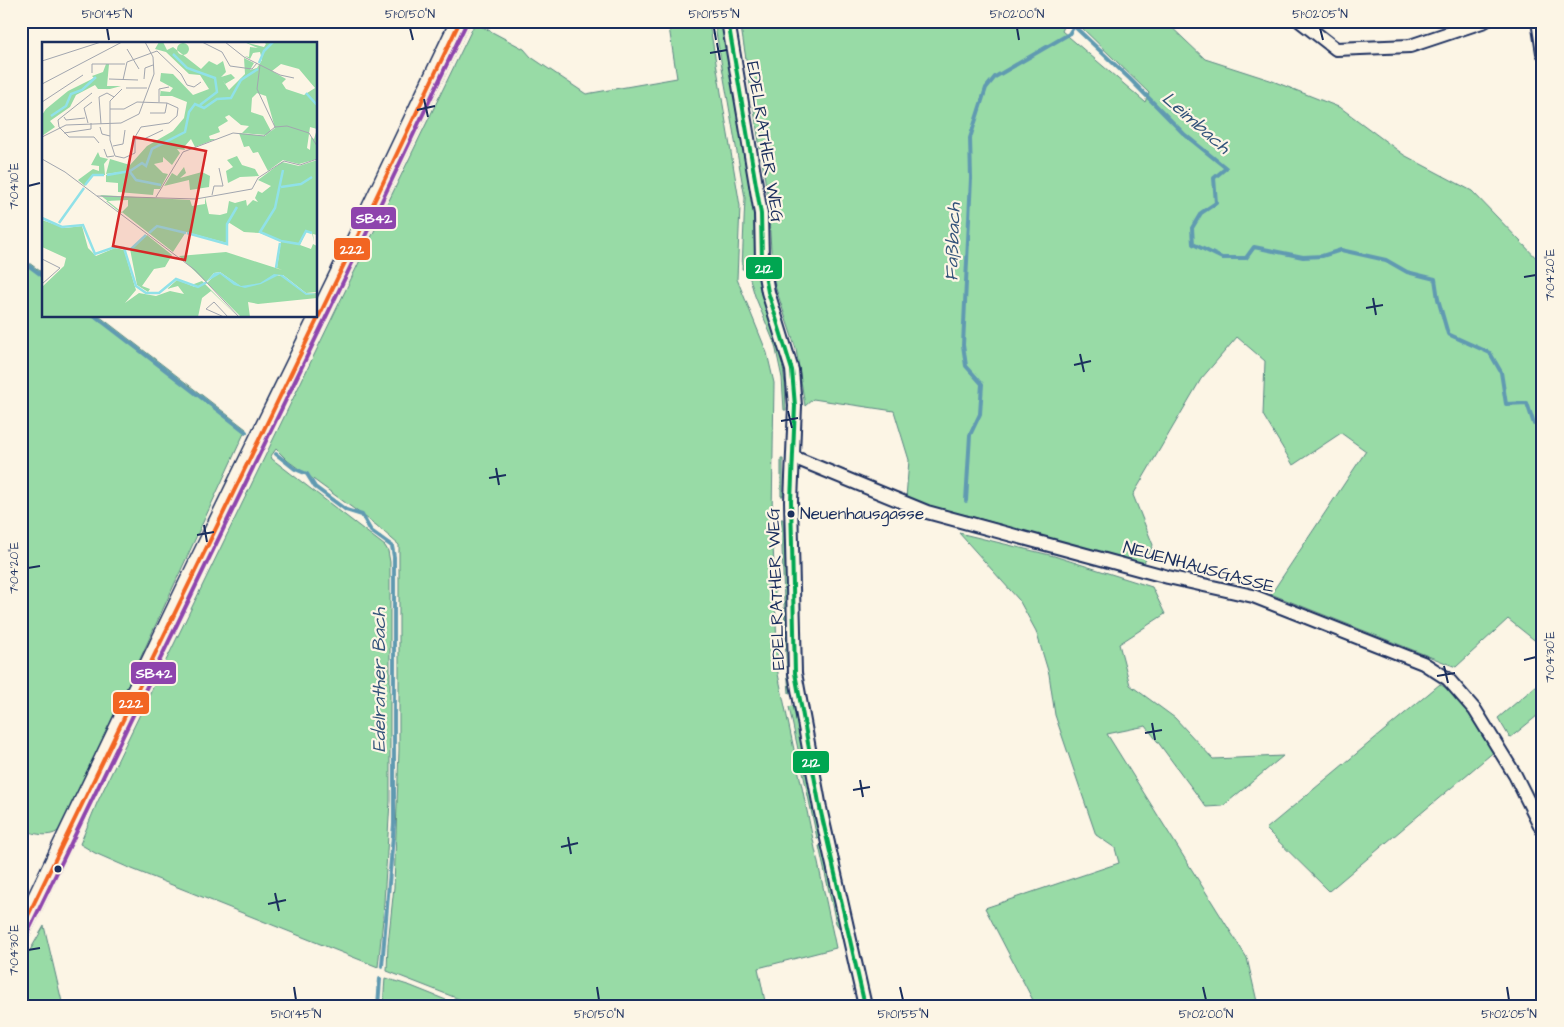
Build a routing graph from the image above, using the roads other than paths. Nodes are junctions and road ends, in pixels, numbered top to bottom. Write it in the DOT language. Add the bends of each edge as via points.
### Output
graph roads {
  1 [pos="460,21"];
  2 [pos="728,21"];
  3 [pos="1300,21"];
  4 [pos="1485,21"];
  5 [pos="1538,21"];
  6 [pos="1543,53"];
  7 [pos="318,318"];
  8 [pos="318,318"];
  9 [pos="793,457"];
  10 [pos="1543,832"];
  11 [pos="21,931"];
  12 [pos="865,1006"];
  1 -- 7 [label="main road"];
  2 -- 9 [label="street, EDELRATHER WEG" via="761,214 762,259 768,292 792,370 795,406"];
  3 -- 4 [label="street" via="1336,48 1410,46"];
  5 -- 6 [label="street"];
  8 -- 11 [label="main road"];
  9 -- 10 [label="street, NEUENHAUSGASSE" via="927,512 1168,577 1253,596 1423,663 1448,679 1475,710 1515,775"];
  9 -- 12 [label="street, EDELRATHER WEG" via="795,673 820,808"];
}
